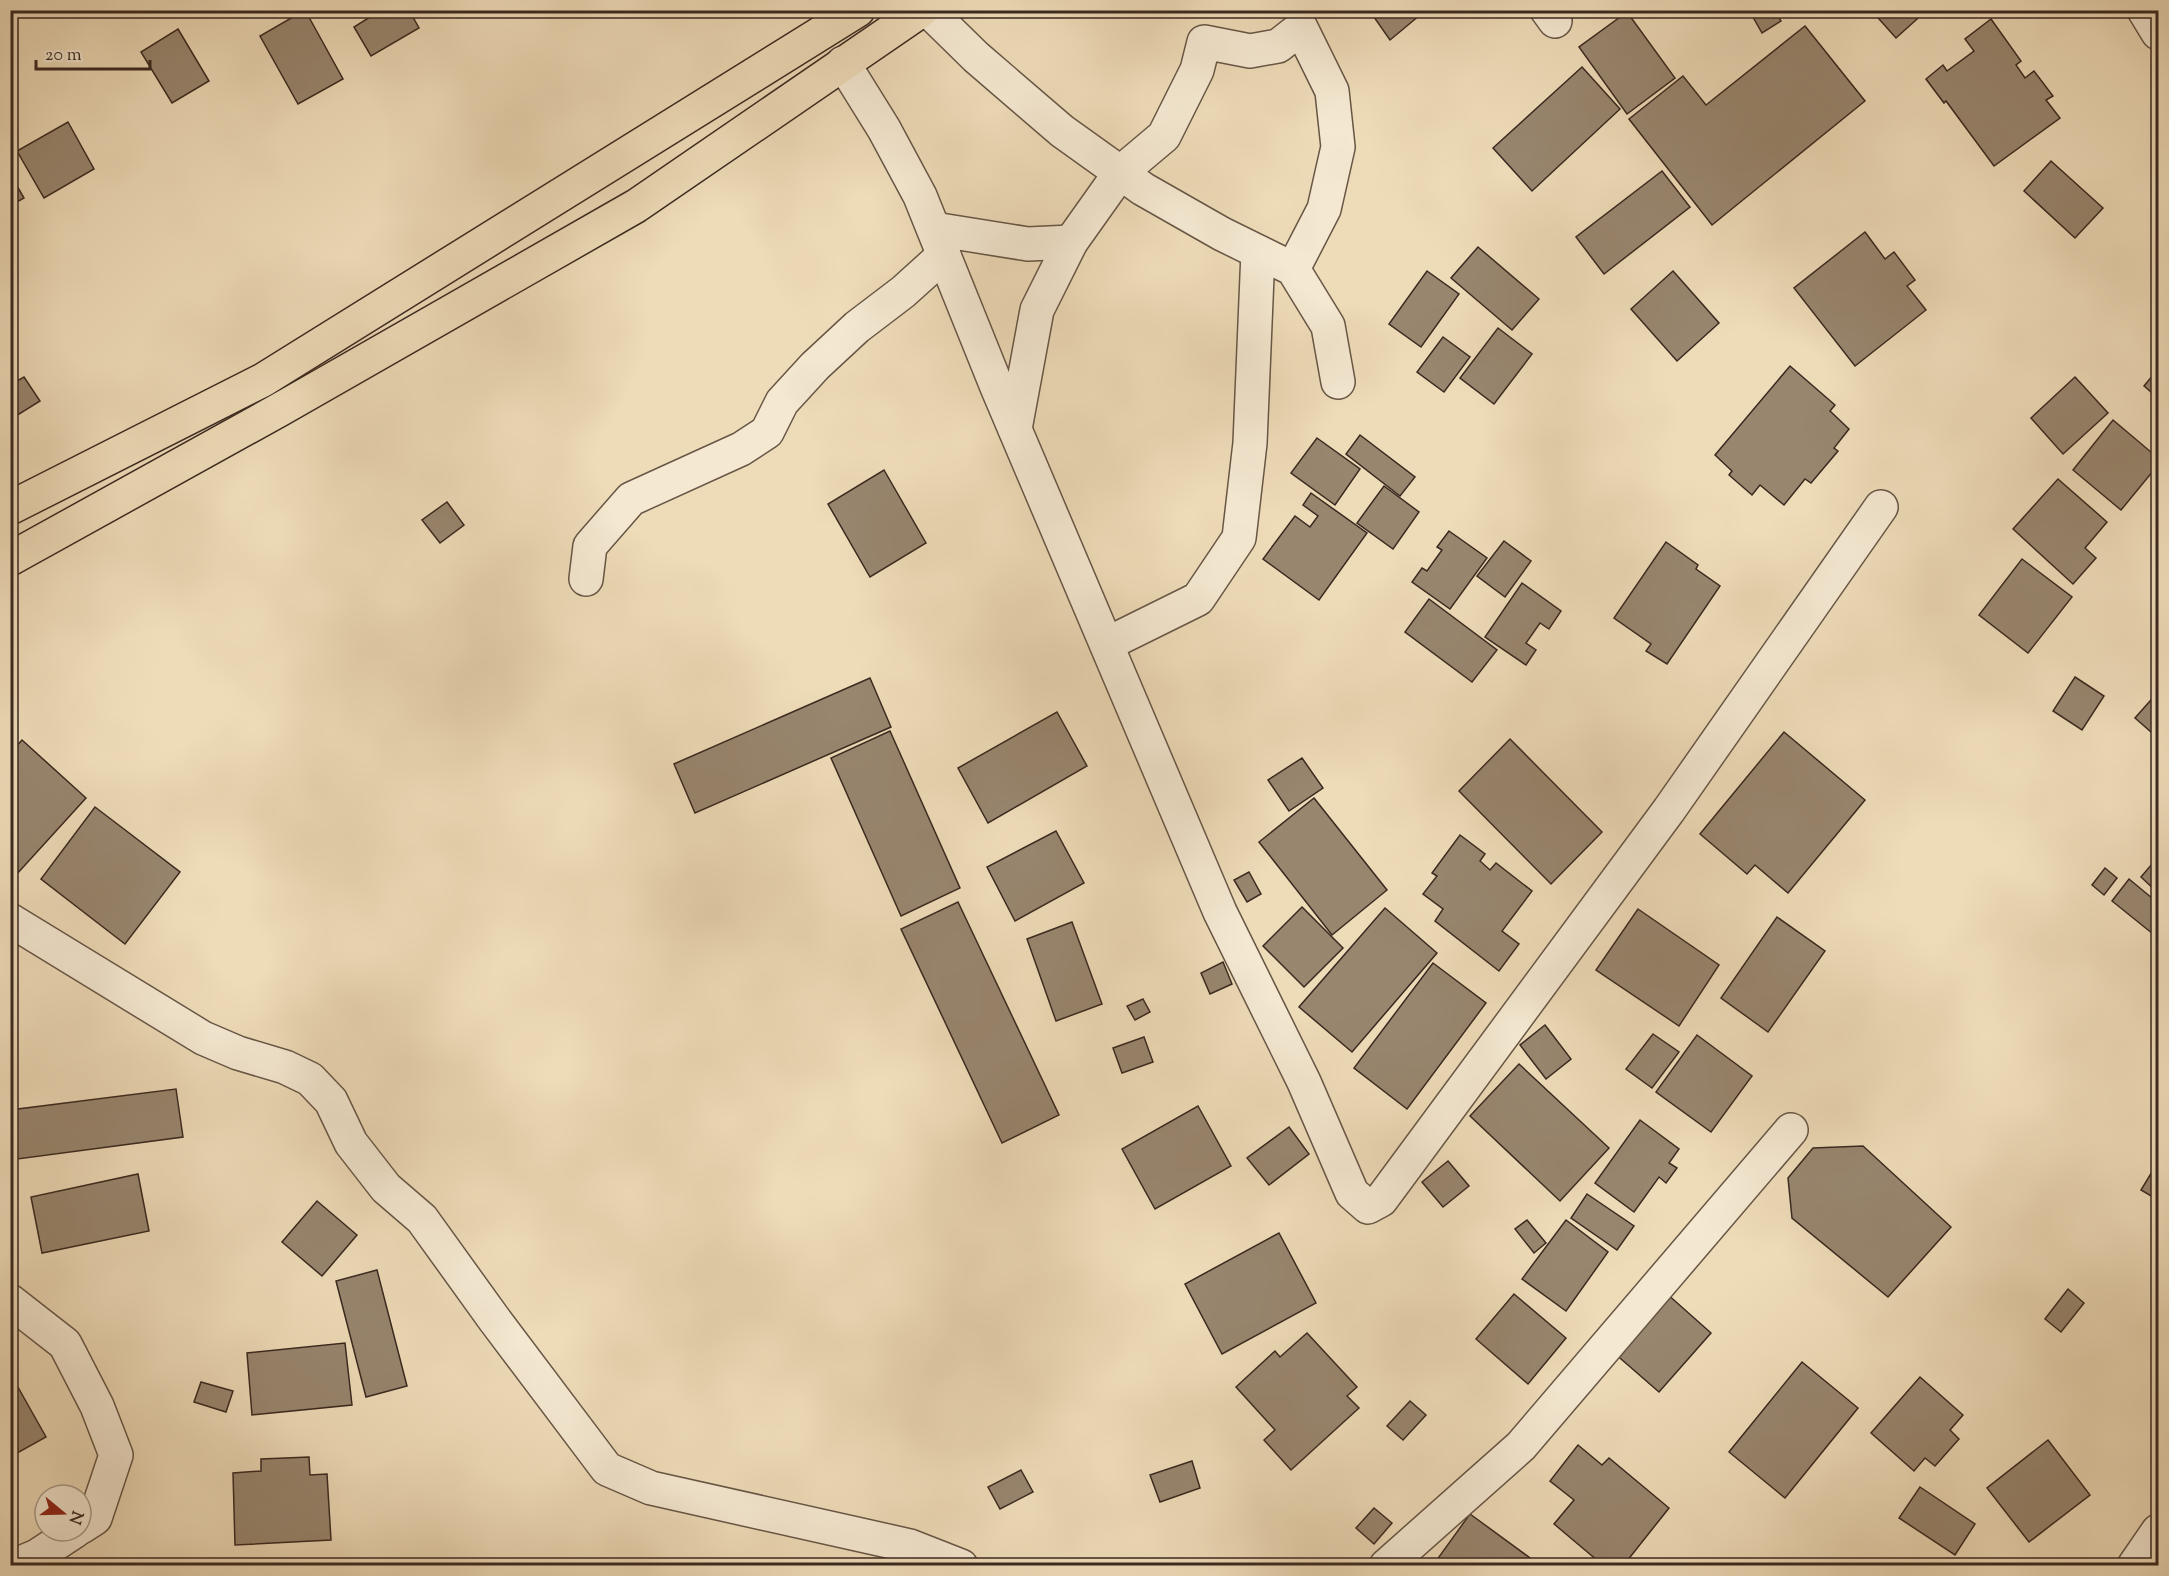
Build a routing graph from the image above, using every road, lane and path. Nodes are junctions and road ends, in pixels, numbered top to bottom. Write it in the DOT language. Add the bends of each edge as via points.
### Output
graph roads {
  1 [pos="858,10"];
  2 [pos="922,10"];
  3 [pos="928,10"];
  4 [pos="2144,10"];
  5 [pos="2158,33"];
  6 [pos="843,63"];
  7 [pos="1120,173"];
  8 [pos="939,242"];
  9 [pos="1071,242"];
  10 [pos="1258,252"];
  11 [pos="1293,269"];
  12 [pos="1338,382"];
  13 [pos="1015,429"];
  14 [pos="1881,507"];
  15 [pos="10,508"];
  16 [pos="10,559"];
  17 [pos="586,579"];
  18 [pos="1107,644"];
  19 [pos="10,920"];
  20 [pos="1791,1130"];
  21 [pos="10,1301"];
  22 [pos="93,1519"];
  23 [pos="2158,1531"];
  24 [pos="57,1543"];
  25 [pos="13,1566"];
  26 [pos="961,1566"];
  27 [pos="1386,1566"];
  28 [pos="2134,1566"];
  1 -- 15 [label="main road" via="262,380"];
  2 -- 6 [label="main road"];
  3 -- 7 [label="street" via="976,57"];
  4 -- 5 [label="street"];
  6 -- 8 [label="street" via="920,196"];
  6 -- 16 [label="main road" via="636,206"];
  7 -- 9 [label="street"];
  7 -- 10 [label="street"];
  7 -- 11 [label="street" via="1164,136 1197,70 1204,42 1250,51 1278,46 1301,28 1332,91 1338,147 1324,209"];
  8 -- 9 [label="street"];
  8 -- 13 [label="street"];
  8 -- 17 [label="street" via="903,292 857,327 782,402 766,432 741,449 631,499 590,546"];
  9 -- 13 [label="street" via="1037,310"];
  10 -- 11 [label="street"];
  10 -- 18 [label="street" via="1250,443 1239,538 1198,599"];
  11 -- 12 [label="street" via="1328,326"];
  13 -- 18 [label="street"];
  14 -- 18 [label="street" via="1544,982 1381,1200 1368,1207 1352,1192 1304,1082 1220,912"];
  19 -- 26 [label="street" via="203,1038 310,1079 331,1101 351,1143 386,1188 422,1219 608,1469 651,1488 910,1546"];
  20 -- 27 [label="street" via="1521,1446"];
  21 -- 22 [label="street" via="65,1344 116,1455"];
  23 -- 28 [label="street"];
  24 -- 25 [label="street"];
}
